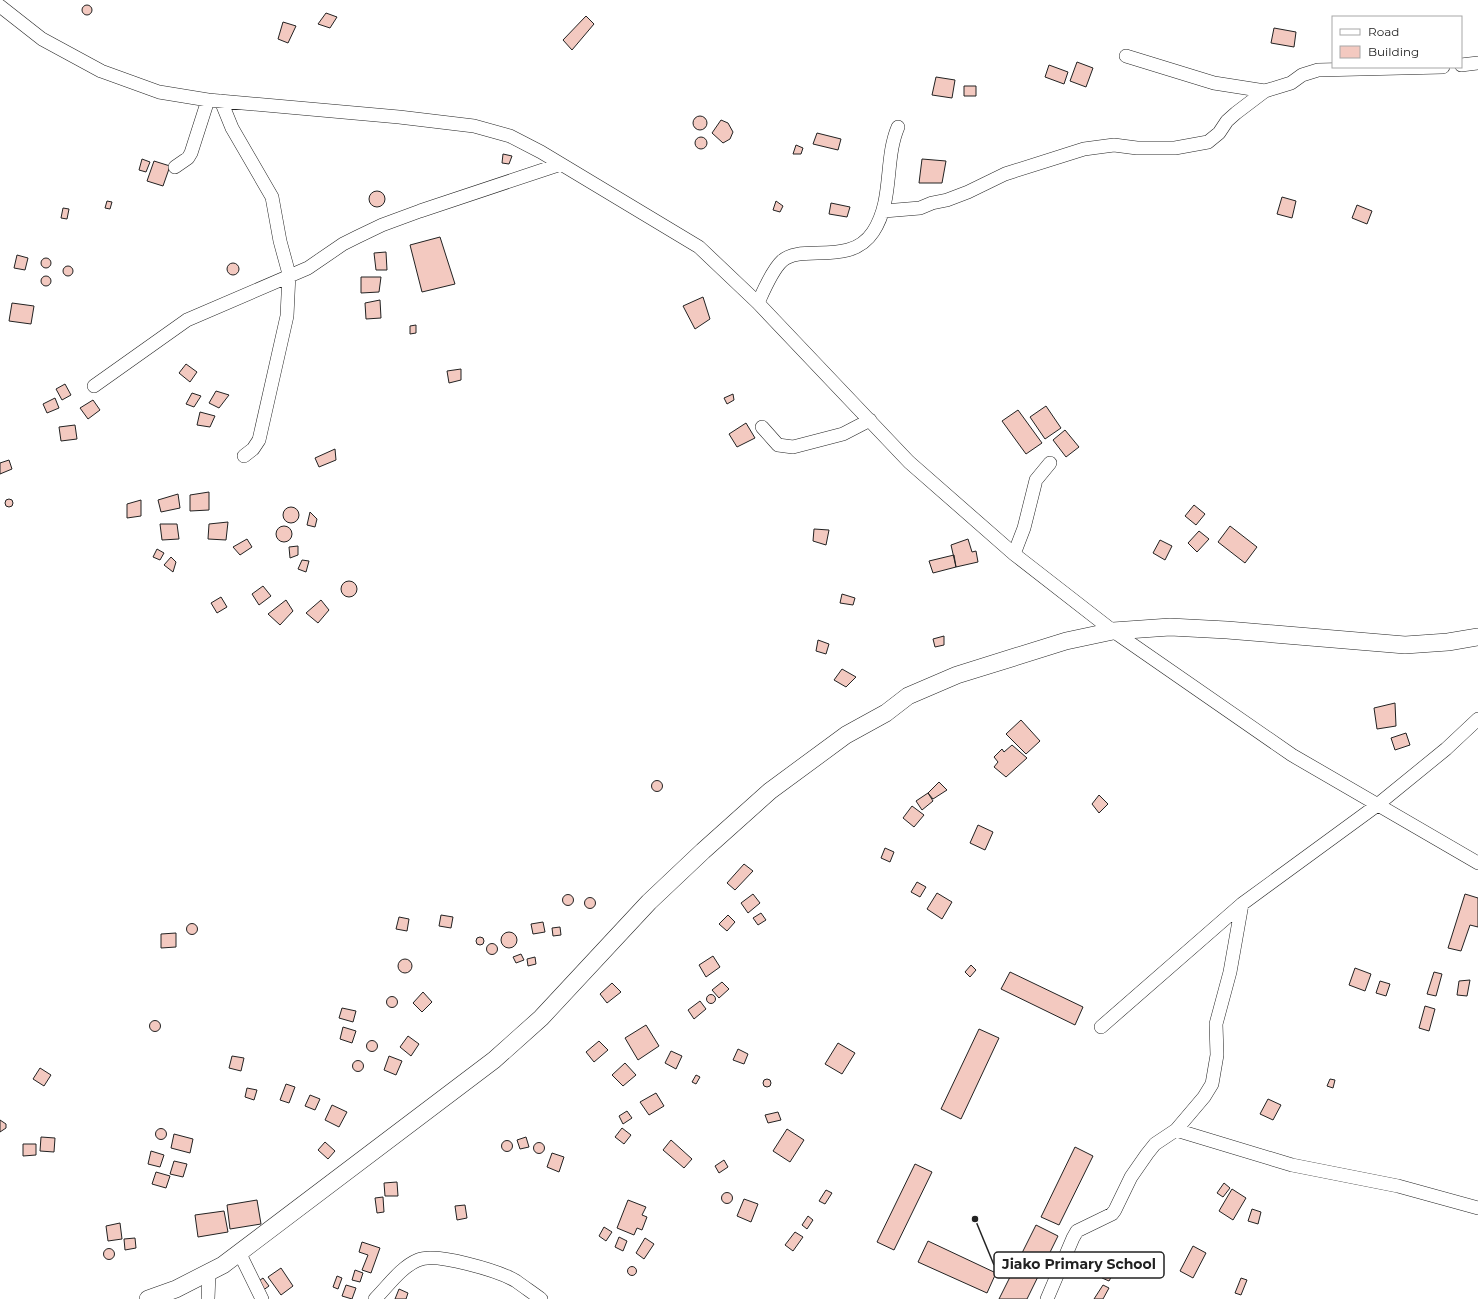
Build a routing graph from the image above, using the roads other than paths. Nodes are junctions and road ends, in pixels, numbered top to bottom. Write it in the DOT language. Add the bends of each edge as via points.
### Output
graph roads {
  1 [pos="0,6"];
  2 [pos="1126,56"];
  3 [pos="1478,64"];
  4 [pos="1462,65"];
  5 [pos="1401,68"];
  6 [pos="1265,92"];
  7 [pos="215,100"];
  8 [pos="898,127"];
  9 [pos="561,164"];
  10 [pos="175,167"];
  11 [pos="884,212"];
  12 [pos="289,274"];
  13 [pos="758,303"];
  14 [pos="94,386"];
  15 [pos="870,420"];
  16 [pos="762,427"];
  17 [pos="244,456"];
  18 [pos="1050,463"];
  19 [pos="1014,554"];
  20 [pos="1113,631"];
  21 [pos="1478,637"];
  22 [pos="1478,720"];
  23 [pos="1376,806"];
  24 [pos="1478,863"];
  25 [pos="1242,904"];
  26 [pos="1101,1027"];
  27 [pos="1176,1130"];
  28 [pos="1478,1208"];
  29 [pos="239,1252"];
  30 [pos="209,1273"];
  31 [pos="148,1299"];
  32 [pos="208,1299"];
  33 [pos="262,1299"];
  34 [pos="375,1299"];
  35 [pos="541,1299"];
  36 [pos="1047,1299"];
  1 -- 7 [label="street" via="42,39 101,71 159,92"];
  2 -- 6 [label="street" via="1214,83"];
  3 -- 4 [label="street"];
  5 -- 6 [label="street" via="1318,70"];
  6 -- 11 [label="street" via="1236,113 1219,133 1204,144 1176,148 1145,149 1114,145 1084,149 1005,174 947,200 920,208"];
  7 -- 9 [label="street" via="474,126 510,136"];
  7 -- 10 [label="street" via="191,153"];
  7 -- 12 [label="street" via="272,197"];
  8 -- 11 [label="street" via="893,141"];
  9 -- 12 [label="street" via="382,225 342,244 308,268"];
  9 -- 13 [label="street" via="700,247"];
  11 -- 13 [label="street" via="873,232 861,244 836,254 789,256 781,261"];
  12 -- 14 [label="street" via="187,320"];
  12 -- 17 [label="street" via="287,316 259,440"];
  13 -- 15 [label="street"];
  15 -- 16 [label="street" via="843,434 793,447 778,445"];
  15 -- 19 [label="street" via="909,462"];
  18 -- 19 [label="street" via="1036,480 1024,528"];
  19 -- 20 [label="street"];
  20 -- 21 [label="street" via="1170,627 1213,629 1405,645"];
  20 -- 23 [label="street" via="1292,755"];
  20 -- 29 [label="street" via="1066,641 957,675 908,696 886,713 846,735 770,791 703,851 649,902 541,1018 494,1060"];
  22 -- 23 [label="street"];
  23 -- 24 [label="street"];
  23 -- 25 [label="street"];
  25 -- 26 [label="street"];
  25 -- 27 [label="street" via="1230,972 1216,1024 1216,1062 1212,1084"];
  27 -- 28 [label="street" via="1292,1165 1398,1186"];
  27 -- 36 [label="street" via="1151,1149 1131,1177 1112,1214 1077,1232"];
  29 -- 30 [label="street"];
  29 -- 33 [label="street"];
  30 -- 31 [label="street"];
  30 -- 32 [label="street"];
  34 -- 35 [label="street" via="410,1266 419,1260 436,1258 477,1267 515,1281"];
}
